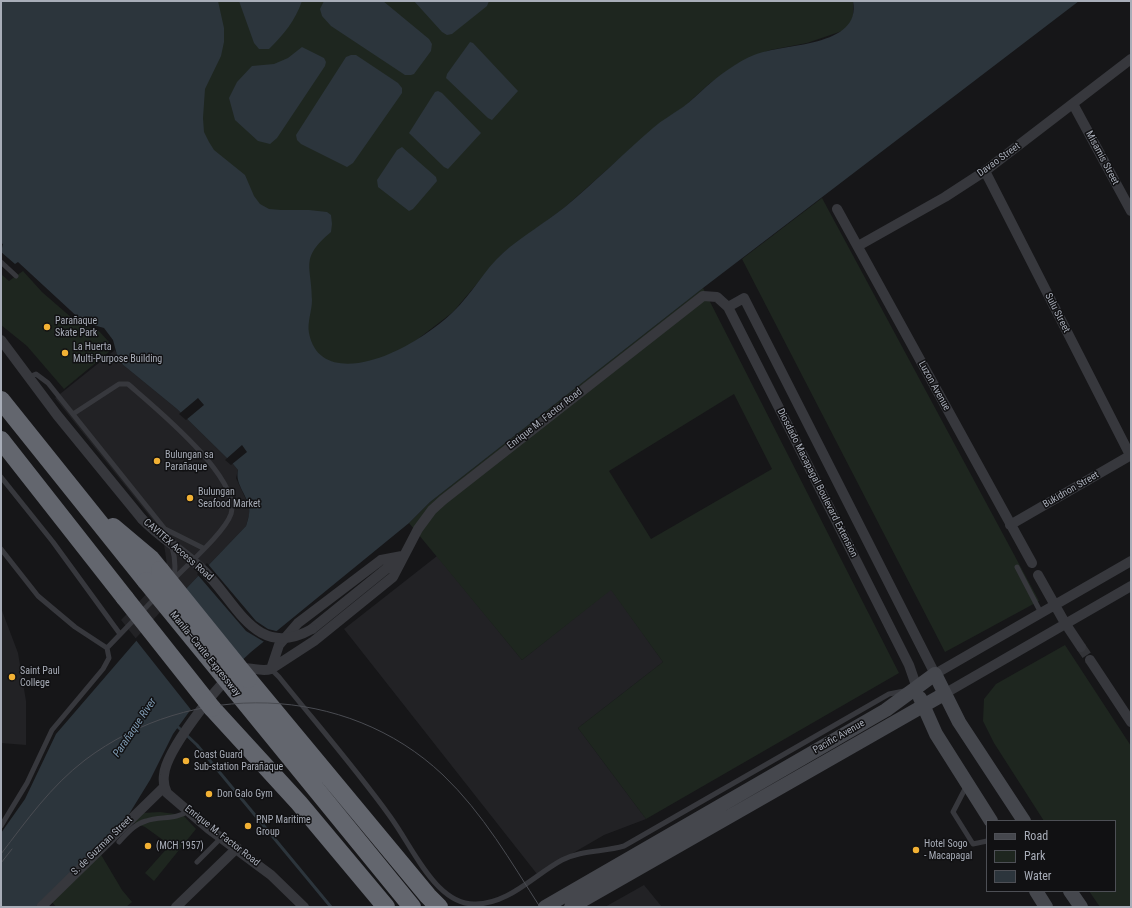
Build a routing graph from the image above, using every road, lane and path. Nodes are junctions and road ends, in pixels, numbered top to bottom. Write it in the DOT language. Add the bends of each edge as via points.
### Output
graph roads {
  1 [pos="1131,59"];
  2 [pos="1073,104"];
  3 [pos="985,171"];
  4 [pos="837,209"];
  5 [pos="1131,212"];
  6 [pos="858,246"];
  7 [pos="1,262"];
  8 [pos="16,276"];
  9 [pos="728,307"];
  10 [pos="1,340"];
  11 [pos="29,377"];
  12 [pos="1,400"];
  13 [pos="73,414"];
  14 [pos="1,440"];
  15 [pos="1131,455"];
  16 [pos="1,477"];
  17 [pos="1010,525"];
  18 [pos="164,528"];
  19 [pos="203,548"];
  20 [pos="1,549"];
  21 [pos="402,556"];
  22 [pos="1131,561"];
  23 [pos="1032,563"];
  24 [pos="1017,567"];
  25 [pos="1038,575"];
  26 [pos="160,576"];
  27 [pos="1131,586"];
  28 [pos="1055,606"];
  29 [pos="1042,613"];
  30 [pos="1065,623"];
  31 [pos="120,634"];
  32 [pos="1081,647"];
  33 [pos="107,648"];
  34 [pos="1090,660"];
  35 [pos="271,669"];
  36 [pos="934,674"];
  37 [pos="241,685"];
  38 [pos="917,688"];
  39 [pos="944,694"];
  40 [pos="923,706"];
  41 [pos="212,708"];
  42 [pos="1131,722"];
  43 [pos="967,784"];
  44 [pos="164,787"];
  45 [pos="188,811"];
  46 [pos="990,820"];
  47 [pos="1023,820"];
  48 [pos="1,826"];
  49 [pos="221,837"];
  50 [pos="986,841"];
  51 [pos="120,842"];
  52 [pos="237,848"];
  53 [pos="197,862"];
  54 [pos="1037,892"];
  55 [pos="1071,892"];
  56 [pos="41,907"];
  57 [pos="176,907"];
  58 [pos="304,907"];
  59 [pos="369,907"];
  60 [pos="386,907"];
  61 [pos="412,907"];
  62 [pos="439,907"];
  63 [pos="545,907"];
  64 [pos="571,907"];
  65 [pos="1046,907"];
  66 [pos="1081,907"];
  1 -- 2 [label="street, Davao Street"];
  2 -- 3 [label="street, Davao Street"];
  2 -- 5 [label="street, Misamis Street"];
  3 -- 6 [label="street, Davao Street" via="945,197"];
  3 -- 15 [label="street, Sulu Street"];
  4 -- 6 [label="street, Luzon Avenue"];
  6 -- 17 [label="street, Luzon Avenue"];
  7 -- 8 [label="lane"];
  9 -- 21 [label="street, Enrique M. Factor Road" via="717,297 703,296 443,500 424,519"];
  9 -- 36 [label="street, Diosdado Macapagal Boulevard Extension" via="744,298"];
  9 -- 38 [label="street, Diosdado Macapagal Boulevard Extension" via="909,665"];
  10 -- 11 [label="street"];
  11 -- 13 [label="lane" via="36,374 44,379"];
  11 -- 21 [label="street, CAVITEX Access Road, bridge" via="142,519 159,536 208,574 243,618 257,631 272,638 288,639 312,629"];
  12 -- 26 [label="highway, Manila–Cavite Expressway" via="82,500"];
  13 -- 18 [label="lane"];
  13 -- 19 [label="lane" via="118,384 124,383 155,408 200,451 219,475 232,507 226,524"];
  14 -- 41 [label="highway, bridge"];
  15 -- 17 [label="street, Bukidnon Street"];
  16 -- 31 [label="lane" via="53,542"];
  17 -- 23 [label="street, Luzon Avenue"];
  18 -- 19 [label="lane"];
  18 -- 26 [label="lane" via="176,560"];
  19 -- 26 [label="lane"];
  20 -- 33 [label="lane" via="38,596 69,623"];
  21 -- 35 [label="street, Enrique M. Factor Road" via="393,577 314,641"];
  21 -- 35 [label="street" via="381,560 298,623 279,646"];
  22 -- 28 [label="street, Pacific Avenue"];
  24 -- 29 [label="lane"];
  25 -- 28 [label="street"];
  26 -- 31 [label="lane"];
  26 -- 37 [label="highway, Manila–Cavite Expressway, bridge"];
  27 -- 30 [label="street, Pacific Avenue"];
  28 -- 29 [label="street, Pacific Avenue"];
  28 -- 30 [label="street"];
  29 -- 36 [label="street, Pacific Avenue"];
  30 -- 32 [label="street"];
  30 -- 39 [label="street, Pacific Avenue"];
  31 -- 33 [label="lane"];
  33 -- 48 [label="lane" via="107,664 52,730 27,783"];
  34 -- 42 [label="street"];
  35 -- 38 [label="lane" via="390,815 432,878 448,895 458,901 473,904 497,900 579,853 624,846 890,694"];
  35 -- 44 [label="street" via="263,672 239,669 229,676 189,726 176,747 164,774"];
  36 -- 38 [label="main road, Pacific Avenue"];
  36 -- 39 [label="main road"];
  37 -- 61 [label="highway, Manila–Cavite Expressway"];
  37 -- 62 [label="highway"];
  38 -- 40 [label="main road"];
  38 -- 63 [label="main road, Pacific Avenue" via="886,710"];
  39 -- 40 [label="main road, Pacific Avenue"];
  39 -- 47 [label="main road" via="959,722"];
  40 -- 43 [label="main road" via="936,734"];
  40 -- 64 [label="main road, Pacific Avenue"];
  41 -- 59 [label="highway"];
  41 -- 60 [label="highway" via="299,804"];
  43 -- 46 [label="main road"];
  43 -- 50 [label="lane" via="953,812 973,844"];
  44 -- 45 [label="street, Enrique M. Factor Road"];
  44 -- 56 [label="street, S. de Guzman Street"];
  45 -- 49 [label="street, Enrique M. Factor Road"];
  45 -- 51 [label="lane" via="183,815 147,820 132,828"];
  49 -- 52 [label="street, Enrique M. Factor Road"];
  49 -- 53 [label="lane"];
  52 -- 57 [label="street"];
  52 -- 58 [label="street, Enrique M. Factor Road" via="272,875"];
  54 -- 65 [label="main road"];
  55 -- 66 [label="main road"];
}
